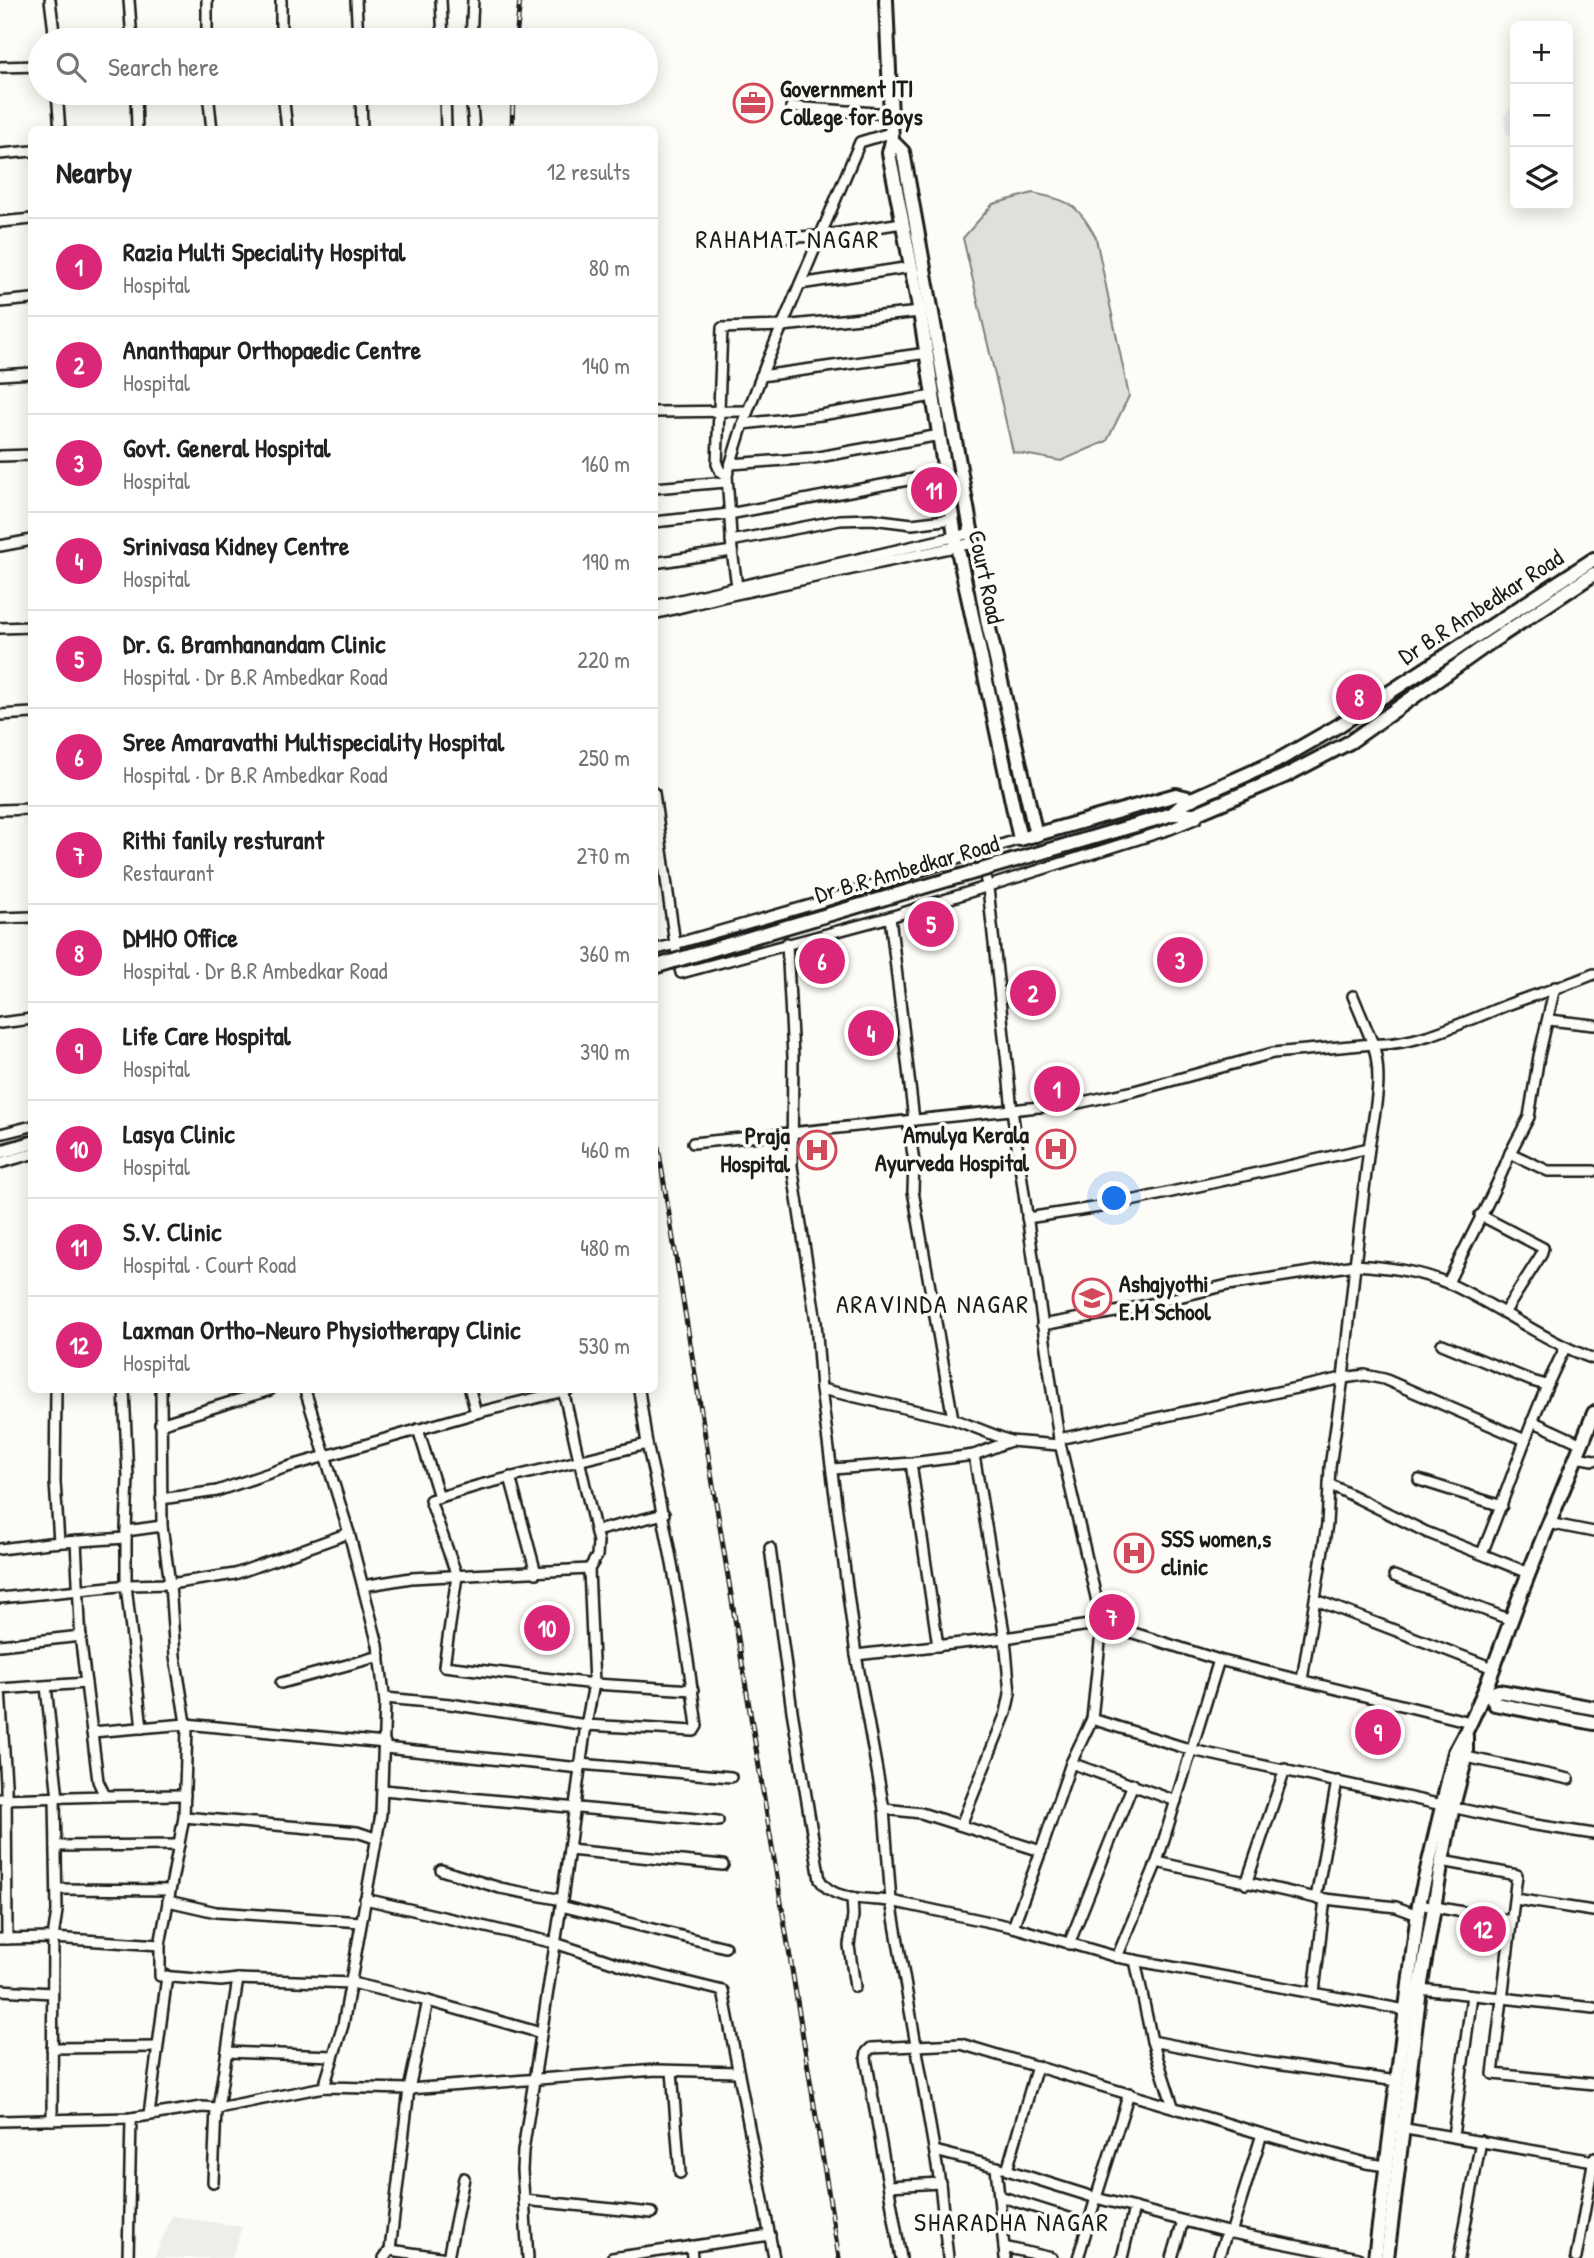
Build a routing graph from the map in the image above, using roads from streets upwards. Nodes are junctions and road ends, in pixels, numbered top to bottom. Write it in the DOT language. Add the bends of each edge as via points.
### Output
graph roads {
  1 [pos="50,0"];
  2 [pos="129,0"];
  3 [pos="206,0"];
  4 [pos="281,0"];
  5 [pos="356,0"];
  6 [pos="441,0"];
  7 [pos="473,0"];
  8 [pos="886,0"];
  9 [pos="54,28"];
  10 [pos="131,28"];
  11 [pos="207,28"];
  12 [pos="281,28"];
  13 [pos="357,28"];
  14 [pos="442,28"];
  15 [pos="472,28"];
  16 [pos="28,67"];
  17 [pos="0,68"];
  18 [pos="58,105"];
  19 [pos="136,105"];
  20 [pos="209,105"];
  21 [pos="284,105"];
  22 [pos="361,105"];
  23 [pos="445,105"];
  24 [pos="472,105"];
  25 [pos="791,107"];
  26 [pos="890,114"];
  27 [pos="60,126"];
  28 [pos="137,126"];
  29 [pos="212,126"];
  30 [pos="287,126"];
  31 [pos="362,126"];
  32 [pos="446,126"];
  33 [pos="474,126"];
  34 [pos="891,137"];
  35 [pos="28,152"];
  36 [pos="0,155"];
  37 [pos="28,219"];
  38 [pos="0,222"];
  39 [pos="902,223"];
  40 [pos="820,236"];
  41 [pos="772,237"];
  42 [pos="911,267"];
  43 [pos="800,284"];
  44 [pos="28,299"];
  45 [pos="0,302"];
  46 [pos="920,312"];
  47 [pos="782,326"];
  48 [pos="927,353"];
  49 [pos="28,373"];
  50 [pos="0,375"];
  51 [pos="761,376"];
  52 [pos="933,396"];
  53 [pos="747,411"];
  54 [pos="658,412"];
  55 [pos="719,412"];
  56 [pos="743,424"];
  57 [pos="940,435"];
  58 [pos="28,455"];
  59 [pos="0,456"];
  60 [pos="731,464"];
  61 [pos="946,473"];
  62 [pos="727,478"];
  63 [pos="658,487"];
  64 [pos="729,514"];
  65 [pos="952,519"];
  66 [pos="658,522"];
  67 [pos="972,538"];
  68 [pos="28,541"];
  69 [pos="731,541"];
  70 [pos="956,541"];
  71 [pos="0,546"];
  72 [pos="732,551"];
  73 [pos="1594,559"];
  74 [pos="658,562"];
  75 [pos="1594,574"];
  76 [pos="738,590"];
  77 [pos="658,605"];
  78 [pos="658,613"];
  79 [pos="28,627"];
  80 [pos="0,628"];
  81 [pos="28,713"];
  82 [pos="0,715"];
  83 [pos="1192,799"];
  84 [pos="28,808"];
  85 [pos="0,810"];
  86 [pos="1199,813"];
  87 [pos="1167,816"];
  88 [pos="658,822"];
  89 [pos="1036,835"];
  90 [pos="1020,839"];
  91 [pos="978,852"];
  92 [pos="988,888"];
  93 [pos="28,917"];
  94 [pos="890,917"];
  95 [pos="0,918"];
  96 [pos="786,943"];
  97 [pos="675,944"];
  98 [pos="658,949"];
  99 [pos="658,966"];
  100 [pos="1594,974"];
  101 [pos="1555,987"];
  102 [pos="1353,996"];
  103 [pos="28,1020"];
  104 [pos="1549,1020"];
  105 [pos="0,1023"];
  106 [pos="1594,1026"];
  107 [pos="1373,1044"];
  108 [pos="1012,1110"];
  109 [pos="911,1121"];
  110 [pos="28,1127"];
  111 [pos="792,1133"];
  112 [pos="0,1134"];
  113 [pos="692,1143"];
  114 [pos="28,1144"];
  115 [pos="1369,1148"];
  116 [pos="0,1152"];
  117 [pos="1510,1153"];
  118 [pos="28,1155"];
  119 [pos="0,1163"];
  120 [pos="1594,1171"];
  121 [pos="1480,1215"];
  122 [pos="1027,1217"];
  123 [pos="1355,1265"];
  124 [pos="1448,1283"];
  125 [pos="1504,1313"];
  126 [pos="1042,1325"];
  127 [pos="1442,1344"];
  128 [pos="1565,1348"];
  129 [pos="1594,1359"];
  130 [pos="1343,1378"];
  131 [pos="1546,1385"];
  132 [pos="821,1390"];
  133 [pos="55,1393"];
  134 [pos="124,1393"];
  135 [pos="161,1393"];
  136 [pos="260,1393"];
  137 [pos="307,1393"];
  138 [pos="471,1393"];
  139 [pos="553,1393"];
  140 [pos="566,1393"];
  141 [pos="639,1393"];
  142 [pos="476,1413"];
  143 [pos="1594,1413"];
  144 [pos="953,1419"];
  145 [pos="1532,1421"];
  146 [pos="160,1423"];
  147 [pos="418,1429"];
  148 [pos="1525,1440"];
  149 [pos="1010,1441"];
  150 [pos="1059,1442"];
  151 [pos="647,1444"];
  152 [pos="1582,1444"];
  153 [pos="974,1455"];
  154 [pos="325,1456"];
  155 [pos="1576,1457"];
  156 [pos="580,1459"];
  157 [pos="1594,1460"];
  158 [pos="911,1464"];
  159 [pos="833,1469"];
  160 [pos="510,1477"];
  161 [pos="1419,1480"];
  162 [pos="1329,1484"];
  163 [pos="439,1497"];
  164 [pos="161,1499"];
  165 [pos="1502,1506"];
  166 [pos="664,1514"];
  167 [pos="1548,1523"];
  168 [pos="162,1526"];
  169 [pos="596,1531"];
  170 [pos="1594,1532"];
  171 [pos="349,1534"];
  172 [pos="126,1535"];
  173 [pos="76,1541"];
  174 [pos="58,1542"];
  175 [pos="769,1548"];
  176 [pos="0,1549"];
  177 [pos="1482,1553"];
  178 [pos="589,1569"];
  179 [pos="536,1573"];
  180 [pos="1529,1573"];
  181 [pos="457,1576"];
  182 [pos="1394,1576"];
  183 [pos="170,1584"];
  184 [pos="126,1585"];
  185 [pos="363,1586"];
  186 [pos="77,1590"];
  187 [pos="0,1598"];
  188 [pos="1317,1600"];
  189 [pos="1511,1620"];
  190 [pos="1102,1623"];
  191 [pos="81,1636"];
  192 [pos="1005,1639"];
  193 [pos="0,1645"];
  194 [pos="937,1646"];
  195 [pos="856,1655"];
  196 [pos="380,1656"];
  197 [pos="1219,1661"];
  198 [pos="1493,1668"];
  199 [pos="1302,1680"];
  200 [pos="281,1682"];
  201 [pos="86,1683"];
  202 [pos="594,1684"];
  203 [pos="46,1686"];
  204 [pos="0,1689"];
  205 [pos="693,1690"];
  206 [pos="1486,1693"];
  207 [pos="385,1698"];
  208 [pos="1594,1708"];
  209 [pos="1092,1719"];
  210 [pos="1594,1723"];
  211 [pos="186,1724"];
  212 [pos="586,1724"];
  213 [pos="142,1728"];
  214 [pos="1468,1728"];
  215 [pos="92,1732"];
  216 [pos="385,1745"];
  217 [pos="1192,1750"];
  218 [pos="1466,1757"];
  219 [pos="1072,1763"];
  220 [pos="580,1766"];
  221 [pos="1284,1769"];
  222 [pos="731,1777"];
  223 [pos="1569,1779"];
  224 [pos="1337,1781"];
  225 [pos="1133,1784"];
  226 [pos="383,1790"];
  227 [pos="104,1796"];
  228 [pos="185,1796"];
  229 [pos="56,1798"];
  230 [pos="3,1799"];
  231 [pos="1176,1801"];
  232 [pos="1448,1805"];
  233 [pos="575,1806"];
  234 [pos="884,1809"];
  235 [pos="184,1817"];
  236 [pos="718,1821"];
  237 [pos="961,1825"];
  238 [pos="1594,1833"];
  239 [pos="375,1838"];
  240 [pos="179,1845"];
  241 [pos="55,1846"];
  242 [pos="569,1850"];
  243 [pos="1041,1851"];
  244 [pos="1442,1861"];
  245 [pos="1157,1862"];
  246 [pos="723,1865"];
  247 [pos="441,1870"];
  248 [pos="1246,1884"];
  249 [pos="57,1889"];
  250 [pos="170,1890"];
  251 [pos="852,1897"];
  252 [pos="1321,1898"];
  253 [pos="365,1899"];
  254 [pos="1515,1899"];
  255 [pos="169,1900"];
  256 [pos="891,1901"];
  257 [pos="561,1903"];
  258 [pos="1433,1906"];
  259 [pos="1419,1909"];
  260 [pos="1593,1911"];
  261 [pos="1512,1921"];
  262 [pos="361,1922"];
  263 [pos="1013,1927"];
  264 [pos="52,1938"];
  265 [pos="3,1939"];
  266 [pos="555,1943"];
  267 [pos="1069,1944"];
  268 [pos="160,1945"];
  269 [pos="725,1947"];
  270 [pos="1117,1956"];
  271 [pos="1135,1960"];
  272 [pos="167,1976"];
  273 [pos="238,1979"];
  274 [pos="352,1983"];
  275 [pos="855,1987"];
  276 [pos="1420,1989"];
  277 [pos="0,1990"];
  278 [pos="52,1993"];
  279 [pos="1314,1993"];
  280 [pos="1472,1995"];
  281 [pos="1502,1998"];
  282 [pos="428,2001"];
  283 [pos="1594,2008"];
  284 [pos="1411,2011"];
  285 [pos="541,2034"];
  286 [pos="1152,2041"];
  287 [pos="917,2045"];
  288 [pos="157,2047"];
  289 [pos="52,2048"];
  290 [pos="227,2052"];
  291 [pos="333,2056"];
  292 [pos="1037,2066"];
  293 [pos="672,2071"];
  294 [pos="738,2072"];
  295 [pos="534,2078"];
  296 [pos="1397,2081"];
  297 [pos="1594,2084"];
  298 [pos="324,2087"];
  299 [pos="409,2089"];
  300 [pos="1129,2093"];
  301 [pos="1172,2106"];
  302 [pos="217,2108"];
  303 [pos="149,2115"];
  304 [pos="131,2118"];
  305 [pos="52,2120"];
  306 [pos="0,2121"];
  307 [pos="1398,2128"];
  308 [pos="1262,2134"];
  309 [pos="1453,2136"];
  310 [pos="1481,2141"];
  311 [pos="935,2151"];
  312 [pos="1594,2160"];
  313 [pos="1386,2166"];
  314 [pos="996,2167"];
  315 [pos="1007,2170"];
  316 [pos="680,2173"];
  317 [pos="464,2178"];
  318 [pos="212,2182"];
  319 [pos="940,2183"];
  320 [pos="889,2186"];
  321 [pos="999,2196"];
  322 [pos="1096,2199"];
  323 [pos="524,2200"];
  324 [pos="1134,2208"];
  325 [pos="652,2213"];
  326 [pos="1183,2221"];
  327 [pos="1088,2224"];
  328 [pos="1229,2233"];
  329 [pos="769,2235"];
  330 [pos="691,2246"];
  331 [pos="1004,2247"];
  332 [pos="387,2254"];
  333 [pos="128,2258"];
  334 [pos="447,2258"];
  335 [pos="528,2258"];
  336 [pos="614,2258"];
  337 [pos="692,2258"];
  338 [pos="774,2258"];
  339 [pos="901,2258"];
  340 [pos="948,2258"];
  341 [pos="1005,2258"];
  342 [pos="1052,2258"];
  343 [pos="1078,2258"];
  344 [pos="1122,2258"];
  345 [pos="1172,2258"];
  346 [pos="1218,2258"];
  347 [pos="1358,2258"];
  348 [pos="1375,2258"];
  349 [pos="1387,2258"];
  350 [pos="1459,2258"];
  351 [pos="1576,2258"];
  1 -- 9 [label="street"];
  2 -- 10 [label="street"];
  3 -- 11 [label="street"];
  4 -- 12 [label="street"];
  5 -- 13 [label="street"];
  6 -- 14 [label="street"];
  7 -- 15 [label="street"];
  8 -- 26 [label="street, Court Road"];
  16 -- 17 [label="street"];
  18 -- 27 [label="street"];
  19 -- 28 [label="street"];
  20 -- 29 [label="street"];
  21 -- 30 [label="street"];
  22 -- 31 [label="street"];
  23 -- 32 [label="street"];
  24 -- 33 [label="street"];
  25 -- 26 [label="street"];
  26 -- 34 [label="street, Court Road"];
  34 -- 39 [label="street, Court Road" via="889,153"];
  34 -- 40 [label="street" via="860,142"];
  34 -- 67 [label="street, Court Road" via="903,152"];
  35 -- 36 [label="street"];
  37 -- 38 [label="street"];
  39 -- 40 [label="street"];
  39 -- 42 [label="street, Court Road"];
  40 -- 41 [label="street"];
  40 -- 43 [label="street"];
  42 -- 43 [label="street"];
  42 -- 46 [label="street, Court Road"];
  43 -- 47 [label="street"];
  44 -- 45 [label="street"];
  46 -- 47 [label="street"];
  46 -- 48 [label="street, Court Road"];
  47 -- 51 [label="street"];
  47 -- 55 [label="street" via="722,328"];
  48 -- 51 [label="street"];
  48 -- 52 [label="street, Court Road"];
  49 -- 50 [label="street"];
  51 -- 53 [label="street"];
  52 -- 56 [label="street"];
  52 -- 57 [label="street, Court Road"];
  53 -- 55 [label="street"];
  53 -- 56 [label="street"];
  54 -- 55 [label="street"];
  55 -- 62 [label="street" via="718,468"];
  56 -- 60 [label="street"];
  57 -- 60 [label="street" via="813,458"];
  57 -- 61 [label="street, Court Road"];
  58 -- 59 [label="street"];
  60 -- 62 [label="street"];
  61 -- 64 [label="street"];
  61 -- 65 [label="street, Court Road"];
  62 -- 63 [label="street"];
  62 -- 64 [label="street"];
  64 -- 66 [label="street"];
  64 -- 69 [label="street"];
  65 -- 69 [label="street" via="912,524 848,519"];
  65 -- 70 [label="street, Court Road"];
  67 -- 70 [label="street"];
  67 -- 89 [label="street, Court Road"];
  68 -- 71 [label="street"];
  69 -- 72 [label="street"];
  70 -- 76 [label="street"];
  70 -- 90 [label="street, Court Road"];
  72 -- 74 [label="street"];
  72 -- 76 [label="street"];
  73 -- 83 [label="street, Dr B.R Ambedkar Road" via="1338,726 1275,762"];
  75 -- 86 [label="street, Dr B.R Ambedkar Road" via="1350,742"];
  76 -- 77 [label="street"];
  76 -- 78 [label="street"];
  79 -- 80 [label="street"];
  81 -- 82 [label="street"];
  83 -- 87 [label="street, Dr B.R Ambedkar Road"];
  83 -- 89 [label="street" via="1177,795"];
  84 -- 85 [label="street"];
  86 -- 87 [label="street, Dr B.R Ambedkar Road"];
  86 -- 92 [label="street" via="1170,829"];
  87 -- 99 [label="street, Dr B.R Ambedkar Road, bridge"];
  88 -- 97 [label="street"];
  89 -- 90 [label="street"];
  90 -- 91 [label="street"];
  91 -- 92 [label="street"];
  91 -- 97 [label="street"];
  92 -- 94 [label="street"];
  92 -- 108 [label="street"];
  93 -- 95 [label="street"];
  94 -- 96 [label="street"];
  94 -- 109 [label="street"];
  96 -- 97 [label="street" via="681,973"];
  96 -- 111 [label="street"];
  97 -- 98 [label="street"];
  100 -- 101 [label="street"];
  101 -- 104 [label="street"];
  101 -- 107 [label="street" via="1452,1028 1387,1045"];
  102 -- 107 [label="street"];
  103 -- 105 [label="street"];
  104 -- 106 [label="street"];
  104 -- 117 [label="street" via="1529,1117"];
  107 -- 108 [label="street" via="1273,1053 1134,1091"];
  107 -- 115 [label="street" via="1380,1076"];
  108 -- 109 [label="street"];
  108 -- 122 [label="street"];
  109 -- 111 [label="street"];
  109 -- 144 [label="street" via="913,1191"];
  110 -- 112 [label="street"];
  111 -- 113 [label="street"];
  111 -- 132 [label="street" via="792,1166 815,1310"];
  114 -- 116 [label="street"];
  115 -- 122 [label="street" via="1113,1205"];
  115 -- 123 [label="street"];
  117 -- 120 [label="street" via="1548,1171"];
  117 -- 121 [label="street"];
  118 -- 119 [label="street"];
  121 -- 124 [label="street"];
  121 -- 125 [label="street" via="1543,1248"];
  122 -- 126 [label="street"];
  123 -- 124 [label="street" via="1400,1268"];
  123 -- 126 [label="street" via="1228,1285"];
  123 -- 130 [label="street"];
  124 -- 125 [label="street"];
  125 -- 128 [label="street"];
  126 -- 150 [label="street"];
  127 -- 131 [label="street"];
  128 -- 129 [label="street"];
  128 -- 131 [label="street"];
  130 -- 148 [label="street" via="1365,1375 1384,1379"];
  130 -- 150 [label="street"];
  130 -- 162 [label="street"];
  131 -- 145 [label="street"];
  132 -- 144 [label="street"];
  132 -- 159 [label="street"];
  133 -- 174 [label="street"];
  134 -- 172 [label="street"];
  135 -- 146 [label="street"];
  136 -- 146 [label="street"];
  137 -- 154 [label="street"];
  138 -- 142 [label="street"];
  139 -- 142 [label="street"];
  140 -- 156 [label="street"];
  141 -- 151 [label="street"];
  142 -- 147 [label="street"];
  143 -- 152 [label="street"];
  144 -- 149 [label="street"];
  145 -- 148 [label="street"];
  145 -- 152 [label="street"];
  146 -- 164 [label="street"];
  147 -- 154 [label="street"];
  147 -- 163 [label="street"];
  148 -- 165 [label="street"];
  149 -- 150 [label="street"];
  149 -- 153 [label="street"];
  150 -- 190 [label="street"];
  151 -- 156 [label="street"];
  151 -- 166 [label="street"];
  152 -- 155 [label="street"];
  153 -- 158 [label="street"];
  153 -- 192 [label="street"];
  154 -- 164 [label="street" via="217,1491"];
  154 -- 171 [label="street"];
  155 -- 157 [label="street"];
  155 -- 167 [label="street"];
  156 -- 160 [label="street"];
  156 -- 169 [label="street"];
  158 -- 159 [label="street"];
  158 -- 194 [label="street"];
  159 -- 195 [label="street"];
  160 -- 163 [label="street"];
  160 -- 179 [label="street"];
  161 -- 165 [label="street"];
  162 -- 177 [label="street" via="1426,1532"];
  162 -- 188 [label="street"];
  163 -- 181 [label="street" via="430,1500"];
  164 -- 168 [label="street"];
  165 -- 177 [label="street"];
  166 -- 169 [label="street"];
  166 -- 205 [label="street"];
  167 -- 170 [label="street"];
  167 -- 180 [label="street"];
  168 -- 172 [label="street"];
  168 -- 183 [label="street"];
  169 -- 178 [label="street" via="597,1556"];
  171 -- 183 [label="street" via="235,1574"];
  171 -- 185 [label="street"];
  172 -- 173 [label="street"];
  172 -- 184 [label="street"];
  173 -- 174 [label="street"];
  173 -- 186 [label="street"];
  174 -- 176 [label="street"];
  175 -- 251 [label="street" via="819,1875 828,1890"];
  177 -- 180 [label="street"];
  178 -- 179 [label="street"];
  178 -- 202 [label="street"];
  179 -- 181 [label="street"];
  180 -- 189 [label="street"];
  181 -- 185 [label="street"];
  181 -- 202 [label="street" via="444,1666"];
  182 -- 189 [label="street"];
  183 -- 184 [label="street"];
  183 -- 211 [label="street"];
  184 -- 186 [label="street"];
  184 -- 213 [label="street"];
  185 -- 196 [label="street"];
  186 -- 187 [label="street"];
  186 -- 191 [label="street"];
  188 -- 198 [label="street"];
  188 -- 199 [label="street"];
  189 -- 198 [label="street"];
  190 -- 192 [label="street"];
  190 -- 197 [label="street"];
  190 -- 209 [label="street"];
  191 -- 193 [label="street"];
  191 -- 201 [label="street"];
  192 -- 194 [label="street"];
  192 -- 237 [label="street" via="1009,1706"];
  194 -- 195 [label="street"];
  195 -- 234 [label="street"];
  196 -- 200 [label="street"];
  196 -- 207 [label="street"];
  197 -- 199 [label="street"];
  197 -- 217 [label="street"];
  198 -- 206 [label="street"];
  199 -- 214 [label="street"];
  201 -- 203 [label="street"];
  201 -- 215 [label="street"];
  202 -- 205 [label="street"];
  202 -- 212 [label="street"];
  203 -- 204 [label="street"];
  203 -- 229 [label="street"];
  204 -- 230 [label="street"];
  205 -- 212 [label="street" via="694,1731"];
  206 -- 208 [label="street" via="1499,1691"];
  206 -- 210 [label="street" via="1495,1704"];
  206 -- 214 [label="street"];
  207 -- 212 [label="street"];
  207 -- 216 [label="street"];
  209 -- 217 [label="street"];
  209 -- 219 [label="street"];
  211 -- 213 [label="street"];
  211 -- 216 [label="street"];
  211 -- 228 [label="street"];
  212 -- 220 [label="street"];
  213 -- 215 [label="street"];
  214 -- 218 [label="street"];
  214 -- 232 [label="street" via="1455,1752"];
  215 -- 227 [label="street"];
  216 -- 220 [label="street"];
  216 -- 226 [label="street"];
  217 -- 221 [label="street"];
  217 -- 231 [label="street"];
  218 -- 223 [label="street"];
  218 -- 232 [label="street"];
  219 -- 225 [label="street"];
  219 -- 243 [label="street"];
  220 -- 222 [label="street"];
  220 -- 233 [label="street"];
  221 -- 224 [label="street"];
  221 -- 248 [label="street"];
  224 -- 232 [label="street"];
  224 -- 252 [label="street"];
  225 -- 231 [label="street"];
  225 -- 267 [label="street"];
  226 -- 233 [label="street"];
  226 -- 239 [label="street"];
  227 -- 228 [label="street"];
  227 -- 229 [label="street"];
  228 -- 235 [label="street"];
  229 -- 230 [label="street"];
  229 -- 241 [label="street"];
  230 -- 265 [label="street"];
  231 -- 245 [label="street"];
  232 -- 238 [label="street"];
  232 -- 244 [label="street"];
  232 -- 259 [label="street"];
  233 -- 236 [label="street"];
  233 -- 242 [label="street"];
  234 -- 237 [label="street" via="921,1813"];
  234 -- 256 [label="street"];
  235 -- 239 [label="street" via="357,1832"];
  235 -- 240 [label="street"];
  237 -- 243 [label="street"];
  239 -- 253 [label="street"];
  240 -- 241 [label="street"];
  240 -- 250 [label="street"];
  241 -- 249 [label="street"];
  242 -- 246 [label="street"];
  242 -- 257 [label="street"];
  243 -- 263 [label="street"];
  244 -- 254 [label="street" via="1517,1874"];
  244 -- 258 [label="street"];
  245 -- 248 [label="street"];
  245 -- 270 [label="street"];
  247 -- 257 [label="street"];
  248 -- 252 [label="street"];
  249 -- 250 [label="street"];
  249 -- 264 [label="street"];
  250 -- 255 [label="street"];
  251 -- 256 [label="street"];
  251 -- 275 [label="street" via="849,1946"];
  252 -- 259 [label="street"];
  252 -- 279 [label="street"];
  253 -- 262 [label="street"];
  253 -- 266 [label="street"];
  254 -- 260 [label="street"];
  254 -- 261 [label="street"];
  255 -- 262 [label="street" via="216,1912"];
  255 -- 268 [label="street"];
  256 -- 263 [label="street"];
  256 -- 287 [label="street"];
  257 -- 266 [label="street"];
  257 -- 269 [label="street"];
  258 -- 259 [label="street"];
  258 -- 261 [label="street"];
  258 -- 276 [label="street"];
  259 -- 284 [label="street"];
  261 -- 281 [label="street"];
  262 -- 274 [label="street"];
  263 -- 267 [label="street"];
  264 -- 265 [label="street"];
  264 -- 268 [label="street"];
  264 -- 278 [label="street"];
  266 -- 285 [label="street"];
  266 -- 294 [label="street" via="723,1991"];
  267 -- 270 [label="street"];
  268 -- 272 [label="street" via="160,1976"];
  270 -- 271 [label="street"];
  271 -- 279 [label="street"];
  271 -- 286 [label="street"];
  272 -- 273 [label="street"];
  272 -- 288 [label="street"];
  273 -- 274 [label="street"];
  273 -- 290 [label="street"];
  274 -- 282 [label="street"];
  274 -- 291 [label="street"];
  276 -- 280 [label="street"];
  276 -- 284 [label="street"];
  277 -- 278 [label="street"];
  278 -- 289 [label="street"];
  279 -- 284 [label="street"];
  280 -- 281 [label="street"];
  280 -- 309 [label="street"];
  281 -- 283 [label="street"];
  281 -- 297 [label="street" via="1493,2074"];
  282 -- 285 [label="street"];
  282 -- 299 [label="street"];
  284 -- 296 [label="street"];
  284 -- 307 [label="street"];
  285 -- 295 [label="street"];
  286 -- 296 [label="street"];
  286 -- 301 [label="street"];
  287 -- 292 [label="street" via="961,2044"];
  287 -- 311 [label="street"];
  287 -- 320 [label="street" via="875,2047 866,2055"];
  288 -- 289 [label="street"];
  288 -- 303 [label="street"];
  289 -- 305 [label="street"];
  290 -- 291 [label="street"];
  290 -- 302 [label="street"];
  291 -- 298 [label="street"];
  292 -- 300 [label="street"];
  292 -- 315 [label="street"];
  293 -- 294 [label="street"];
  293 -- 295 [label="street"];
  293 -- 316 [label="street"];
  294 -- 329 [label="street"];
  295 -- 299 [label="street"];
  295 -- 323 [label="street" via="522,2162"];
  296 -- 307 [label="street"];
  298 -- 299 [label="street"];
  298 -- 302 [label="street"];
  299 -- 332 [label="street"];
  300 -- 301 [label="street"];
  300 -- 322 [label="street"];
  301 -- 308 [label="street"];
  302 -- 303 [label="street"];
  302 -- 318 [label="street"];
  303 -- 304 [label="street"];
  304 -- 305 [label="street"];
  304 -- 333 [label="street"];
  305 -- 306 [label="street"];
  307 -- 309 [label="street"];
  307 -- 313 [label="street"];
  307 -- 349 [label="street"];
  308 -- 313 [label="street"];
  308 -- 328 [label="street"];
  309 -- 310 [label="street"];
  310 -- 312 [label="street"];
  310 -- 350 [label="street"];
  311 -- 314 [label="street"];
  311 -- 319 [label="street"];
  312 -- 351 [label="street"];
  313 -- 348 [label="street"];
  314 -- 315 [label="street"];
  314 -- 321 [label="street"];
  315 -- 322 [label="street"];
  317 -- 334 [label="street"];
  319 -- 320 [label="street"];
  319 -- 340 [label="street"];
  320 -- 339 [label="street"];
  321 -- 327 [label="street"];
  321 -- 331 [label="street"];
  322 -- 324 [label="street"];
  322 -- 327 [label="street"];
  323 -- 325 [label="street"];
  323 -- 335 [label="street"];
  324 -- 326 [label="street"];
  324 -- 344 [label="street"];
  326 -- 328 [label="street"];
  326 -- 345 [label="street"];
  327 -- 343 [label="street"];
  328 -- 346 [label="street"];
  328 -- 347 [label="street"];
  329 -- 330 [label="street"];
  329 -- 338 [label="street"];
  330 -- 336 [label="street"];
  330 -- 337 [label="street"];
  331 -- 341 [label="street"];
  331 -- 342 [label="street"];
  332 -- 334 [label="street"];
}
